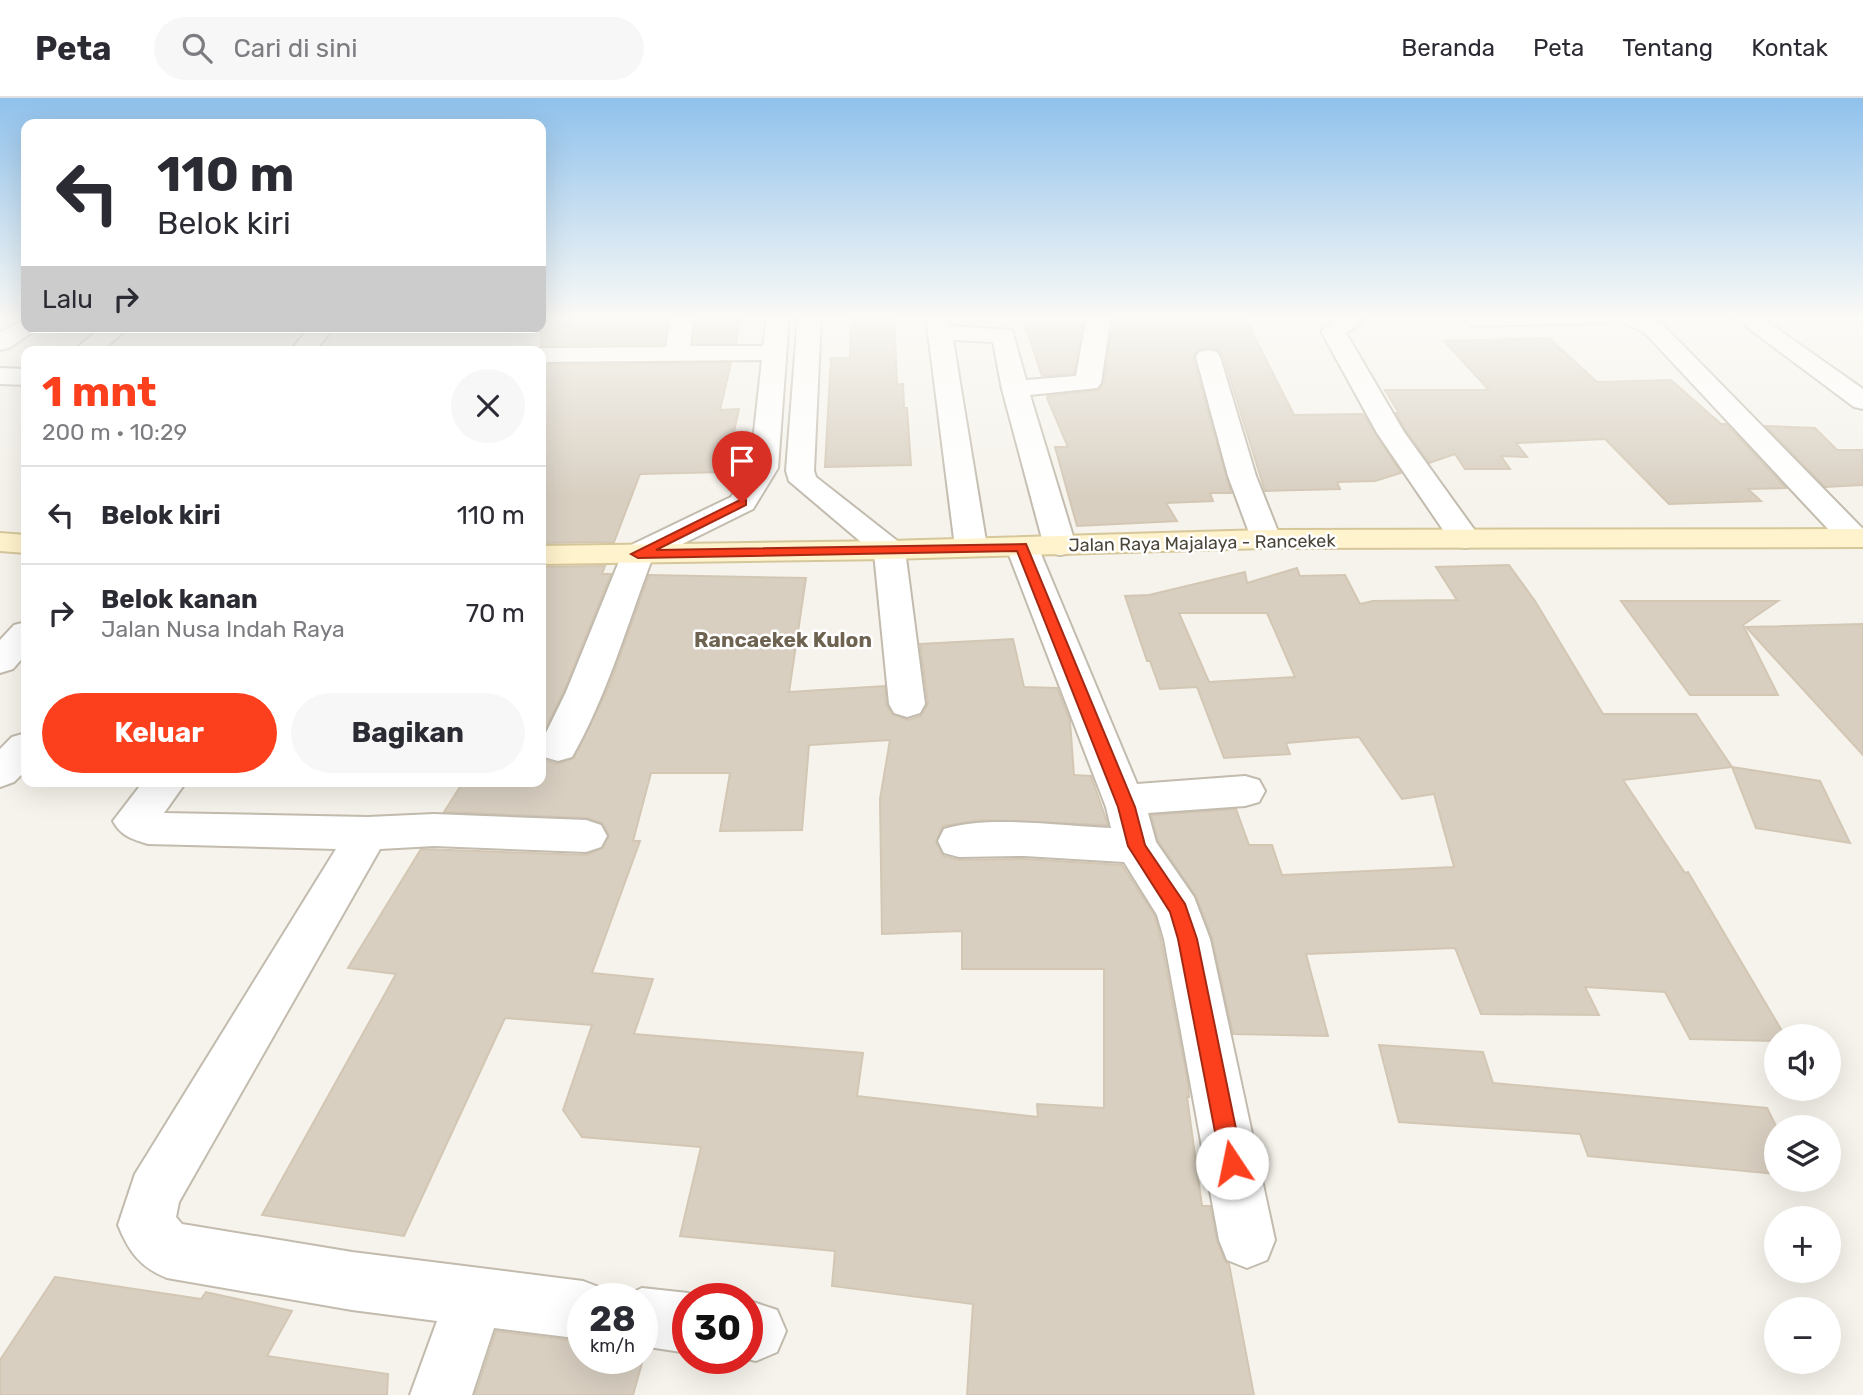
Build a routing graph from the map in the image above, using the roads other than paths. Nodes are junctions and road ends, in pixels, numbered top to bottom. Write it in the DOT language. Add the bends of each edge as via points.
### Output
graph roads {
  1 [pos="772,377"];
  2 [pos="805,377"];
  3 [pos="947,377"];
  4 [pos="1012,377"];
  5 [pos="1089,377"];
  6 [pos="1214,377"];
  7 [pos="1359,377"];
  8 [pos="1700,377"];
  9 [pos="1829,377"];
  10 [pos="1015,388"];
  11 [pos="1863,401"];
  12 [pos="1465,538"];
  13 [pos="1858,538"];
  14 [pos="1265,539"];
  15 [pos="0,542"];
  16 [pos="21,544"];
  17 [pos="971,547"];
  18 [pos="1041,547"];
  19 [pos="888,550"];
  20 [pos="638,554"];
  21 [pos="546,555"];
  22 [pos="21,638"];
  23 [pos="0,661"];
  24 [pos="907,704"];
  25 [pos="558,747"];
  26 [pos="21,752"];
  27 [pos="0,772"];
  28 [pos="162,787"];
  29 [pos="1245,791"];
  30 [pos="1123,800"];
  31 [pos="368,833"];
  32 [pos="586,836"];
  33 [pos="959,841"];
  34 [pos="1136,846"];
  35 [pos="1247,1240"];
  36 [pos="475,1297"];
  37 [pos="567,1308"];
  38 [pos="441,1395"];
  1 -- 20 [label="street" via="764,468 742,503"];
  2 -- 19 [label="street" via="803,481"];
  3 -- 17 [label="street"];
  4 -- 10 [label="street"];
  5 -- 10 [label="street" via="1088,383"];
  6 -- 14 [label="street"];
  7 -- 12 [label="street" via="1391,433"];
  8 -- 13 [label="street"];
  9 -- 11 [label="street"];
  10 -- 18 [label="street"];
  12 -- 13 [label="main road, Jalan Raya Majalaya - Rancekek"];
  12 -- 14 [label="main road, Jalan Raya Majalaya - Rancekek"];
  14 -- 18 [label="main road, Jalan Raya Majalaya - Rancekek"];
  15 -- 16 [label="main road"];
  17 -- 18 [label="main road, Jalan Raya Majalaya - Rancekek"];
  17 -- 19 [label="main road, Jalan Raya Majalaya - Rancekek"];
  18 -- 30 [label="street"];
  19 -- 20 [label="main road, Jalan Raya Majalaya - Rancekek"];
  19 -- 24 [label="street"];
  20 -- 21 [label="main road, Jalan Raya Majalaya - Rancekek"];
  20 -- 25 [label="street"];
  22 -- 23 [label="street"];
  26 -- 27 [label="street"];
  28 -- 31 [label="street" via="134,821 148,828"];
  29 -- 30 [label="street"];
  30 -- 34 [label="street"];
  31 -- 32 [label="street" via="434,830"];
  31 -- 36 [label="street" via="155,1193 146,1225 167,1250"];
  33 -- 34 [label="street"];
  34 -- 35 [label="street" via="1178,910 1187,939"];
  36 -- 37 [label="street"];
  36 -- 38 [label="street"];
}
